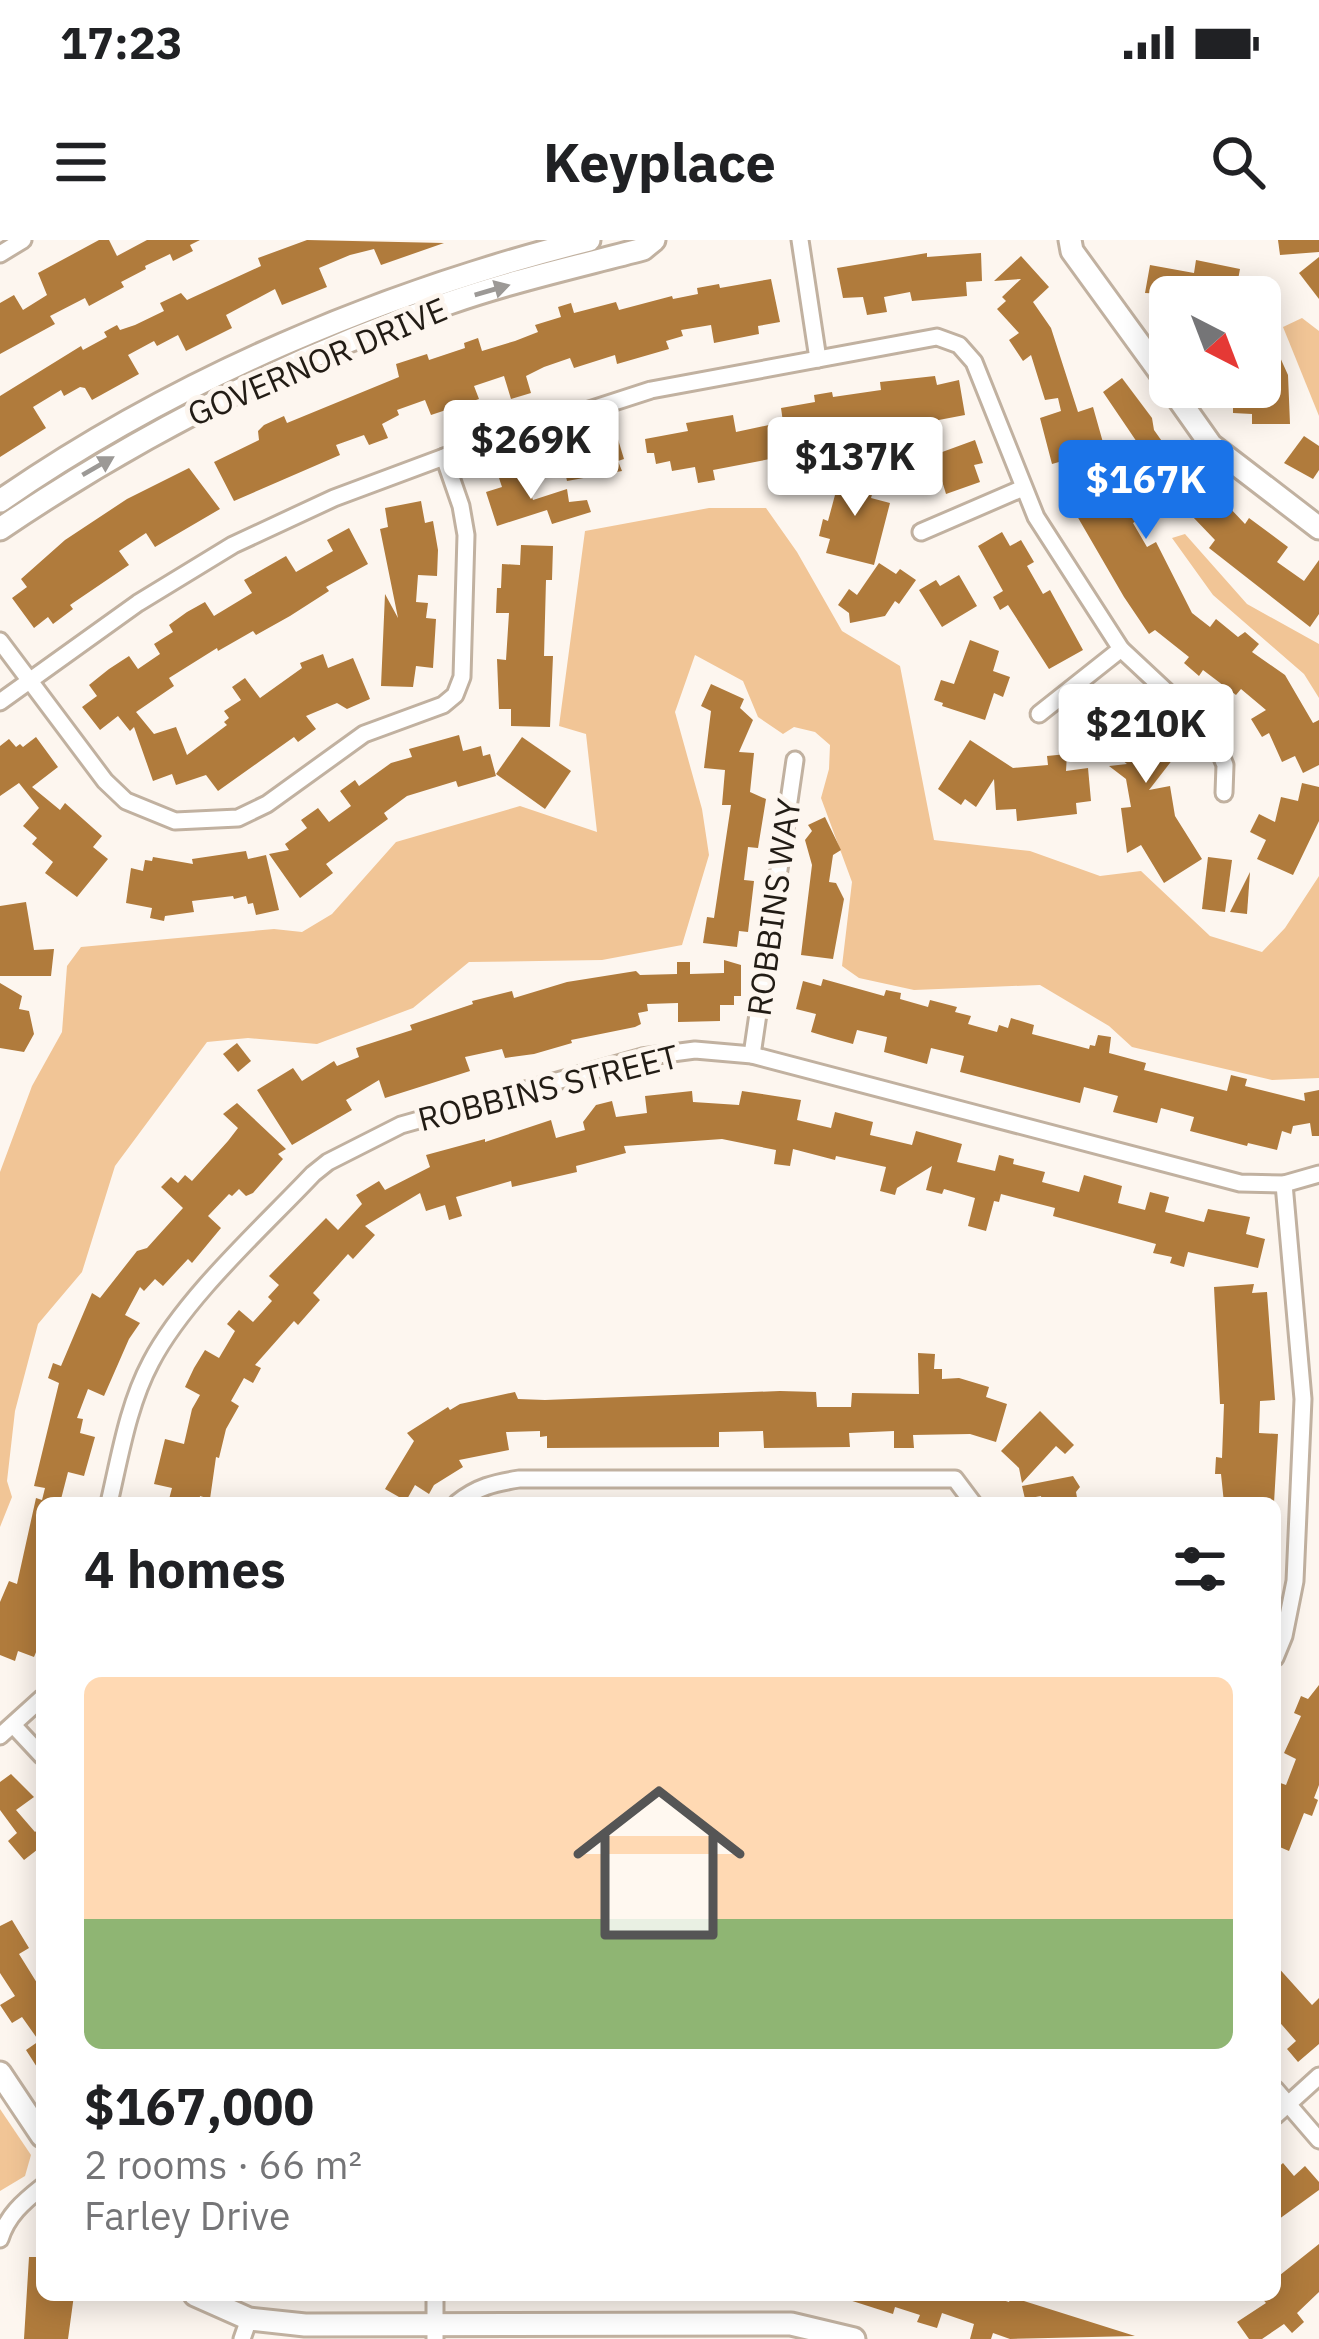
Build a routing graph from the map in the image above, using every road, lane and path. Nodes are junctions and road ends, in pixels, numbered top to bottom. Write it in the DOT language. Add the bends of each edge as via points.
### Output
graph roads {
  1 [pos="23,240"];
  2 [pos="589,240"];
  3 [pos="654,240"];
  4 [pos="800,240"];
  5 [pos="1070,240"];
  6 [pos="0,254"];
  7 [pos="1149,357"];
  8 [pos="818,359"];
  9 [pos="1186,408"];
  10 [pos="444,457"];
  11 [pos="1023,488"];
  12 [pos="0,501"];
  13 [pos="1319,527"];
  14 [pos="0,529"];
  15 [pos="921,532"];
  16 [pos="0,641"];
  17 [pos="1121,649"];
  18 [pos="30,680"];
  19 [pos="0,702"];
  20 [pos="1039,714"];
  21 [pos="794,760"];
  22 [pos="1224,793"];
  23 [pos="752,1055"];
  24 [pos="1319,1174"];
  25 [pos="1284,1184"];
  26 [pos="110,1497"];
  27 [pos="464,1497"];
  28 [pos="968,1497"];
  29 [pos="1281,1643"];
  30 [pos="36,1704"];
  31 [pos="7,1731"];
  32 [pos="36,1752"];
  33 [pos="0,2073"];
  34 [pos="1319,2076"];
  35 [pos="1282,2110"];
  36 [pos="36,2127"];
  37 [pos="1319,2140"];
  38 [pos="36,2192"];
  39 [pos="0,2240"];
  40 [pos="204,2301"];
  41 [pos="245,2329"];
  42 [pos="435,2331"];
  43 [pos="854,2339"];
  1 -- 6 [label="street"];
  2 -- 12 [label="main road, GOVERNOR DRIVE" via="341,320 159,406"];
  14 -- 3 [label="main road, GOVERNOR DRIVE, one-way" via="152,436 274,374 451,302"];
  4 -- 8 [label="street"];
  5 -- 7 [label="main road"];
  8 -- 10 [label="street" via="651,390"];
  8 -- 11 [label="street" via="937,338 959,344 974,362"];
  9 -- 13 [label="main road" via="1211,445"];
  10 -- 18 [label="street" via="233,545"];
  10 -- 18 [label="street" via="466,535 455,695 364,734 266,804 238,818 175,821 126,801"];
  11 -- 15 [label="street"];
  11 -- 17 [label="street"];
  16 -- 18 [label="street"];
  17 -- 20 [label="street"];
  17 -- 22 [label="street" via="1212,734 1226,765"];
  18 -- 19 [label="street"];
  21 -- 23 [label="street, ROBBINS WAY"];
  23 -- 25 [label="street, ROBBINS STREET" via="1240,1183"];
  23 -- 26 [label="street, ROBBINS STREET" via="695,1050 642,1057 401,1125 328,1162 183,1314 151,1361"];
  24 -- 25 [label="street, ROBBINS STREET"];
  25 -- 29 [label="street" via="1303,1399 1295,1582"];
  27 -- 28 [label="street" via="519,1480 955,1479"];
  30 -- 31 [label="street"];
  31 -- 32 [label="street"];
  33 -- 36 [label="main road"];
  34 -- 35 [label="street"];
  35 -- 37 [label="street"];
  38 -- 39 [label="street"];
  40 -- 41 [label="main road"];
  41 -- 42 [label="main road"];
  42 -- 43 [label="main road" via="791,2324"];
}
